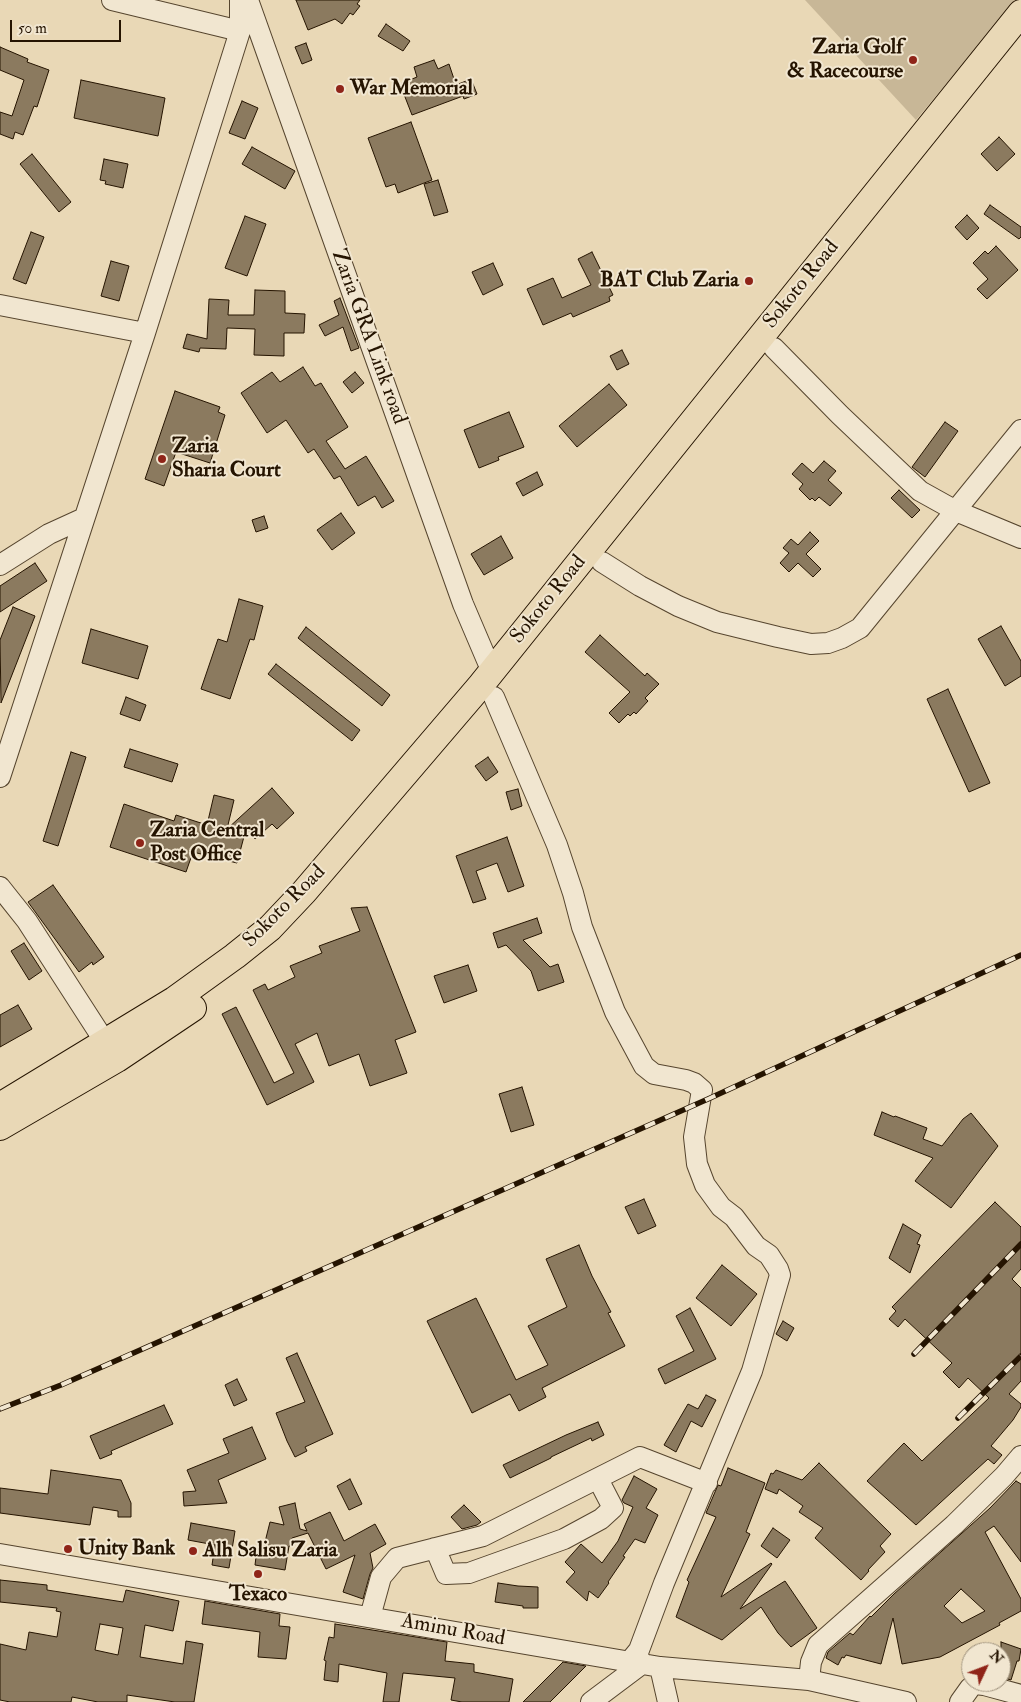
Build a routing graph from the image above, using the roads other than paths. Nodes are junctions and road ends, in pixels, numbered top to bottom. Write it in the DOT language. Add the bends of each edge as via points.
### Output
graph roads {
  1 [pos="112,0"];
  2 [pos="240,0"];
  3 [pos="248,0"];
  4 [pos="1021,13"];
  5 [pos="240,30"];
  6 [pos="1021,41"];
  7 [pos="0,305"];
  8 [pos="145,333"];
  9 [pos="774,348"];
  10 [pos="1021,430"];
  11 [pos="956,511"];
  12 [pos="84,518"];
  13 [pos="1021,538"];
  14 [pos="602,562"];
  15 [pos="0,564"];
  16 [pos="493,684"];
  17 [pos="0,777"];
  18 [pos="0,887"];
  19 [pos="105,1042"];
  20 [pos="0,1106"];
  21 [pos="0,1127"];
  22 [pos="1021,1456"];
  23 [pos="598,1479"];
  24 [pos="707,1483"];
  25 [pos="435,1548"];
  26 [pos="0,1554"];
  27 [pos="370,1617"];
  28 [pos="644,1664"];
  29 [pos="809,1680"];
  30 [pos="1021,1695"];
  31 [pos="591,1702"];
  32 [pos="668,1702"];
  33 [pos="906,1702"];
  34 [pos="960,1702"];
  1 -- 5 [label="street"];
  2 -- 5 [label="street"];
  3 -- 16 [label="street, Zaria GRA Link road"];
  4 -- 16 [label="main road, Sokoto Road"];
  5 -- 8 [label="street"];
  6 -- 9 [label="main road, Sokoto Road"];
  7 -- 8 [label="street"];
  8 -- 12 [label="street"];
  9 -- 11 [label="street" via="920,491"];
  9 -- 14 [label="main road, Sokoto Road"];
  10 -- 11 [label="street"];
  11 -- 13 [label="street"];
  11 -- 14 [label="street" via="860,628 828,643 811,644 717,622 678,606"];
  12 -- 15 [label="street" via="49,534"];
  12 -- 17 [label="street"];
  14 -- 16 [label="main road, Sokoto Road"];
  16 -- 19 [label="main road, Sokoto Road" via="270,928 181,995"];
  16 -- 21 [label="main road, Sokoto Road" via="349,867 282,940 238,975 117,1059"];
  16 -- 24 [label="street, Zaria GRA Link road" via="557,845 582,927 615,1012 644,1066 654,1074 686,1080 702,1090 694,1137 697,1164 704,1185 756,1246 769,1255 780,1275 752,1370"];
  18 -- 19 [label="street" via="27,922"];
  19 -- 20 [label="main road, Sokoto Road"];
  22 -- 29 [label="street" via="954,1525 818,1645 811,1662"];
  23 -- 24 [label="street" via="640,1457"];
  23 -- 25 [label="street" via="483,1536"];
  23 -- 25 [label="street" via="613,1508 601,1519 564,1539 469,1573 446,1574"];
  24 -- 28 [label="street" via="639,1650"];
  25 -- 27 [label="street" via="396,1558 381,1577"];
  26 -- 27 [label="street, Aminu Road"];
  27 -- 28 [label="street, Aminu Road"];
  28 -- 29 [label="street, Aminu Road"];
  28 -- 31 [label="street"];
  28 -- 32 [label="street"];
  29 -- 33 [label="street, Aminu Road"];
  30 -- 34 [label="street" via="975,1684"];
}
